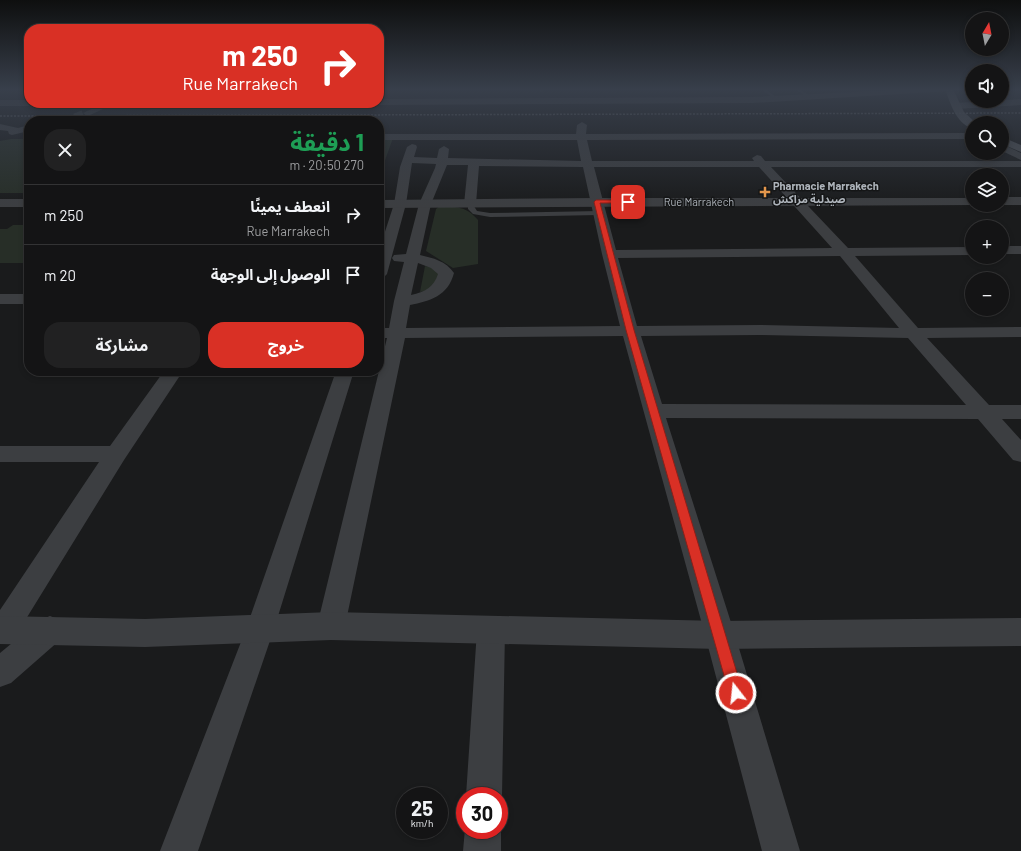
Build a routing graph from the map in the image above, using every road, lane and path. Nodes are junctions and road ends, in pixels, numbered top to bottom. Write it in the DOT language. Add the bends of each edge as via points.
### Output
graph roads {
  1 [pos="13,129"];
  2 [pos="24,129"];
  3 [pos="581,131"];
  4 [pos="12,132"];
  5 [pos="24,133"];
  6 [pos="0,134"];
  7 [pos="384,136"];
  8 [pos="416,136"];
  9 [pos="736,136"];
  10 [pos="965,136"];
  11 [pos="444,137"];
  12 [pos="826,137"];
  13 [pos="1009,143"];
  14 [pos="836,145"];
  15 [pos="1021,149"];
  16 [pos="1009,150"];
  17 [pos="846,153"];
  18 [pos="1021,157"];
  19 [pos="474,162"];
  20 [pos="406,164"];
  21 [pos="442,164"];
  22 [pos="588,164"];
  23 [pos="763,164"];
  24 [pos="1021,164"];
  25 [pos="861,165"];
  26 [pos="1021,201"];
  27 [pos="965,202"];
  28 [pos="1009,202"];
  29 [pos="0,203"];
  30 [pos="24,203"];
  31 [pos="798,203"];
  32 [pos="384,204"];
  33 [pos="400,204"];
  34 [pos="425,204"];
  35 [pos="470,204"];
  36 [pos="598,208"];
  37 [pos="385,239"];
  38 [pos="1009,250"];
  39 [pos="1021,250"];
  40 [pos="965,251"];
  41 [pos="844,252"];
  42 [pos="610,254"];
  43 [pos="413,258"];
  44 [pos="384,259"];
  45 [pos="0,299"];
  46 [pos="24,299"];
  47 [pos="402,301"];
  48 [pos="630,330"];
  49 [pos="1021,332"];
  50 [pos="388,333"];
  51 [pos="913,333"];
  52 [pos="384,354"];
  53 [pos="171,376"];
  54 [pos="343,376"];
  55 [pos="380,376"];
  56 [pos="655,411"];
  57 [pos="984,412"];
  58 [pos="1021,412"];
  59 [pos="0,454"];
  60 [pos="116,454"];
  61 [pos="1021,454"];
  62 [pos="331,626"];
  63 [pos="260,629"];
  64 [pos="2,630"];
  65 [pos="50,630"];
  66 [pos="491,630"];
  67 [pos="1021,632"];
  68 [pos="720,635"];
  69 [pos="0,672"];
  70 [pos="484,787"];
  71 [pos="483,839"];
  72 [pos="179,851"];
  73 [pos="482,851"];
  74 [pos="781,851"];
  1 -- 4 [label="street"];
  2 -- 4 [label="street"];
  3 -- 9 [label="street"];
  3 -- 11 [label="street"];
  3 -- 22 [label="street"];
  4 -- 5 [label="street"];
  4 -- 6 [label="street"];
  7 -- 8 [label="street"];
  8 -- 11 [label="street"];
  8 -- 20 [label="street"];
  9 -- 12 [label="street"];
  9 -- 23 [label="street"];
  10 -- 12 [label="street"];
  11 -- 21 [label="street"];
  12 -- 14 [label="street"];
  13 -- 15 [label="main road"];
  16 -- 18 [label="street"];
  17 -- 25 [label="street"];
  19 -- 21 [label="street"];
  19 -- 22 [label="street"];
  19 -- 35 [label="street"];
  20 -- 21 [label="street"];
  20 -- 33 [label="street"];
  21 -- 34 [label="street"];
  22 -- 23 [label="street"];
  22 -- 36 [label="street"];
  23 -- 25 [label="street"];
  23 -- 31 [label="street"];
  24 -- 25 [label="street"];
  26 -- 28 [label="street"];
  27 -- 31 [label="street, Rue Marrakech"];
  29 -- 30 [label="street"];
  31 -- 36 [label="street, Rue Marrakech"];
  31 -- 41 [label="street"];
  32 -- 33 [label="street, Rue Marrakech"];
  33 -- 34 [label="street, Rue Marrakech"];
  33 -- 37 [label="street"];
  34 -- 35 [label="street, Rue Marrakech"];
  34 -- 43 [label="street"];
  35 -- 36 [label="street, Rue Marrakech"];
  36 -- 42 [label="street"];
  37 -- 44 [label="street"];
  38 -- 39 [label="street"];
  40 -- 41 [label="street"];
  41 -- 42 [label="street"];
  41 -- 51 [label="street"];
  42 -- 48 [label="street"];
  43 -- 44 [label="street"];
  43 -- 47 [label="street"];
  43 -- 47 [label="street" via="426,260 442,268 446,273 445,280 443,285 426,296"];
  45 -- 46 [label="street"];
  47 -- 50 [label="street"];
  48 -- 50 [label="street"];
  48 -- 51 [label="street"];
  48 -- 56 [label="street"];
  49 -- 51 [label="street"];
  50 -- 52 [label="street"];
  51 -- 57 [label="street"];
  53 -- 60 [label="street"];
  54 -- 63 [label="street"];
  55 -- 62 [label="street"];
  56 -- 57 [label="street"];
  56 -- 68 [label="street"];
  57 -- 58 [label="street"];
  57 -- 61 [label="street"];
  59 -- 60 [label="street"];
  60 -- 64 [label="street"];
  62 -- 63 [label="street"];
  62 -- 66 [label="street"];
  63 -- 65 [label="street" via="144,633"];
  63 -- 72 [label="street"];
  64 -- 65 [label="street"];
  65 -- 69 [label="street"];
  66 -- 68 [label="street"];
  66 -- 70 [label="street"];
  67 -- 68 [label="street"];
  68 -- 74 [label="street"];
  71 -- 73 [label="street"];
}
